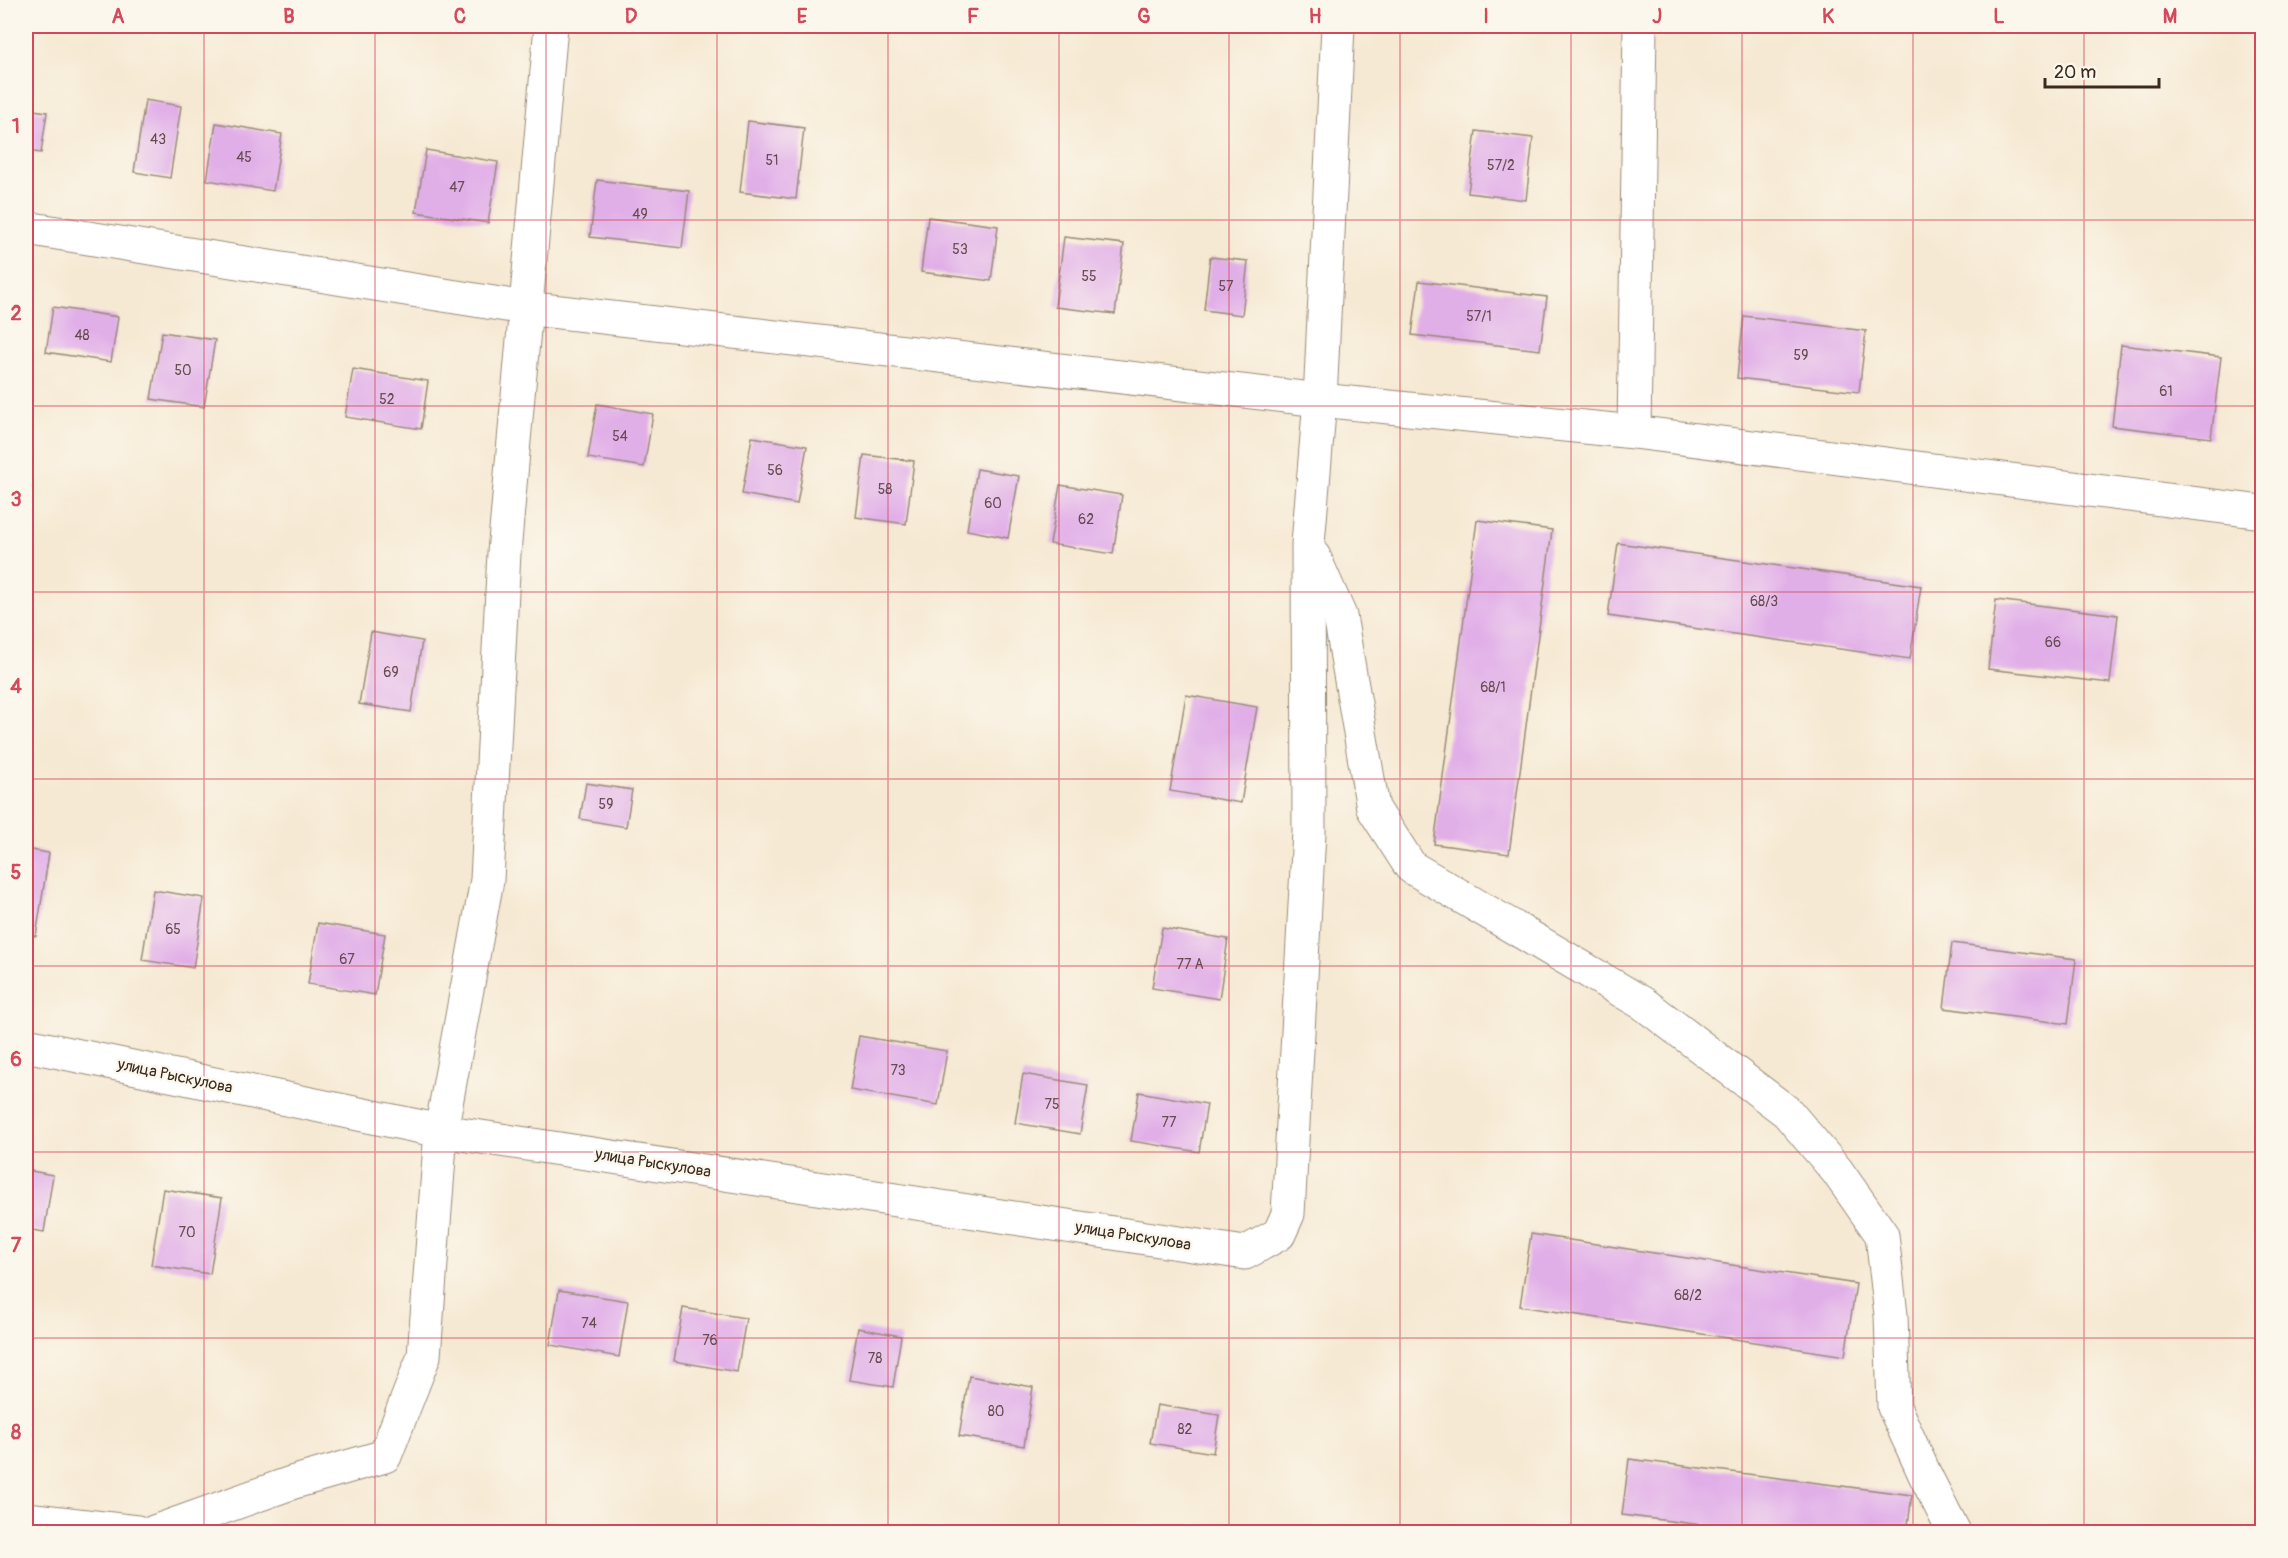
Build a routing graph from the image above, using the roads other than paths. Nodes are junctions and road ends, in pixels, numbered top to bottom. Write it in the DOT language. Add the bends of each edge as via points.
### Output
graph roads {
  1 [pos="551,26"];
  2 [pos="1338,26"];
  3 [pos="1640,26"];
  4 [pos="26,228"];
  5 [pos="525,308"];
  6 [pos="1320,400"];
  7 [pos="1634,432"];
  8 [pos="2262,512"];
  9 [pos="1308,544"];
  10 [pos="26,1045"];
  11 [pos="441,1131"];
  12 [pos="26,1519"];
  13 [pos="136,1533"];
  14 [pos="154,1533"];
  15 [pos="1954,1533"];
  1 -- 5 [label="street"];
  2 -- 6 [label="street"];
  3 -- 7 [label="street"];
  4 -- 5 [label="street"];
  5 -- 6 [label="street"];
  5 -- 11 [label="street" via="504,553 487,880"];
  6 -- 7 [label="street"];
  6 -- 9 [label="street"];
  7 -- 8 [label="street"];
  9 -- 11 [label="street, улица Рыскулова" via="1309,832 1288,1214 1279,1234 1245,1253"];
  9 -- 15 [label="street" via="1340,616 1373,808 1411,867 1644,1004 1787,1112 1837,1171 1882,1235 1891,1315 1894,1407"];
  10 -- 11 [label="street, улица Рыскулова"];
  11 -- 14 [label="street" via="423,1356 386,1456 291,1483"];
  12 -- 13 [label="street"];
}
